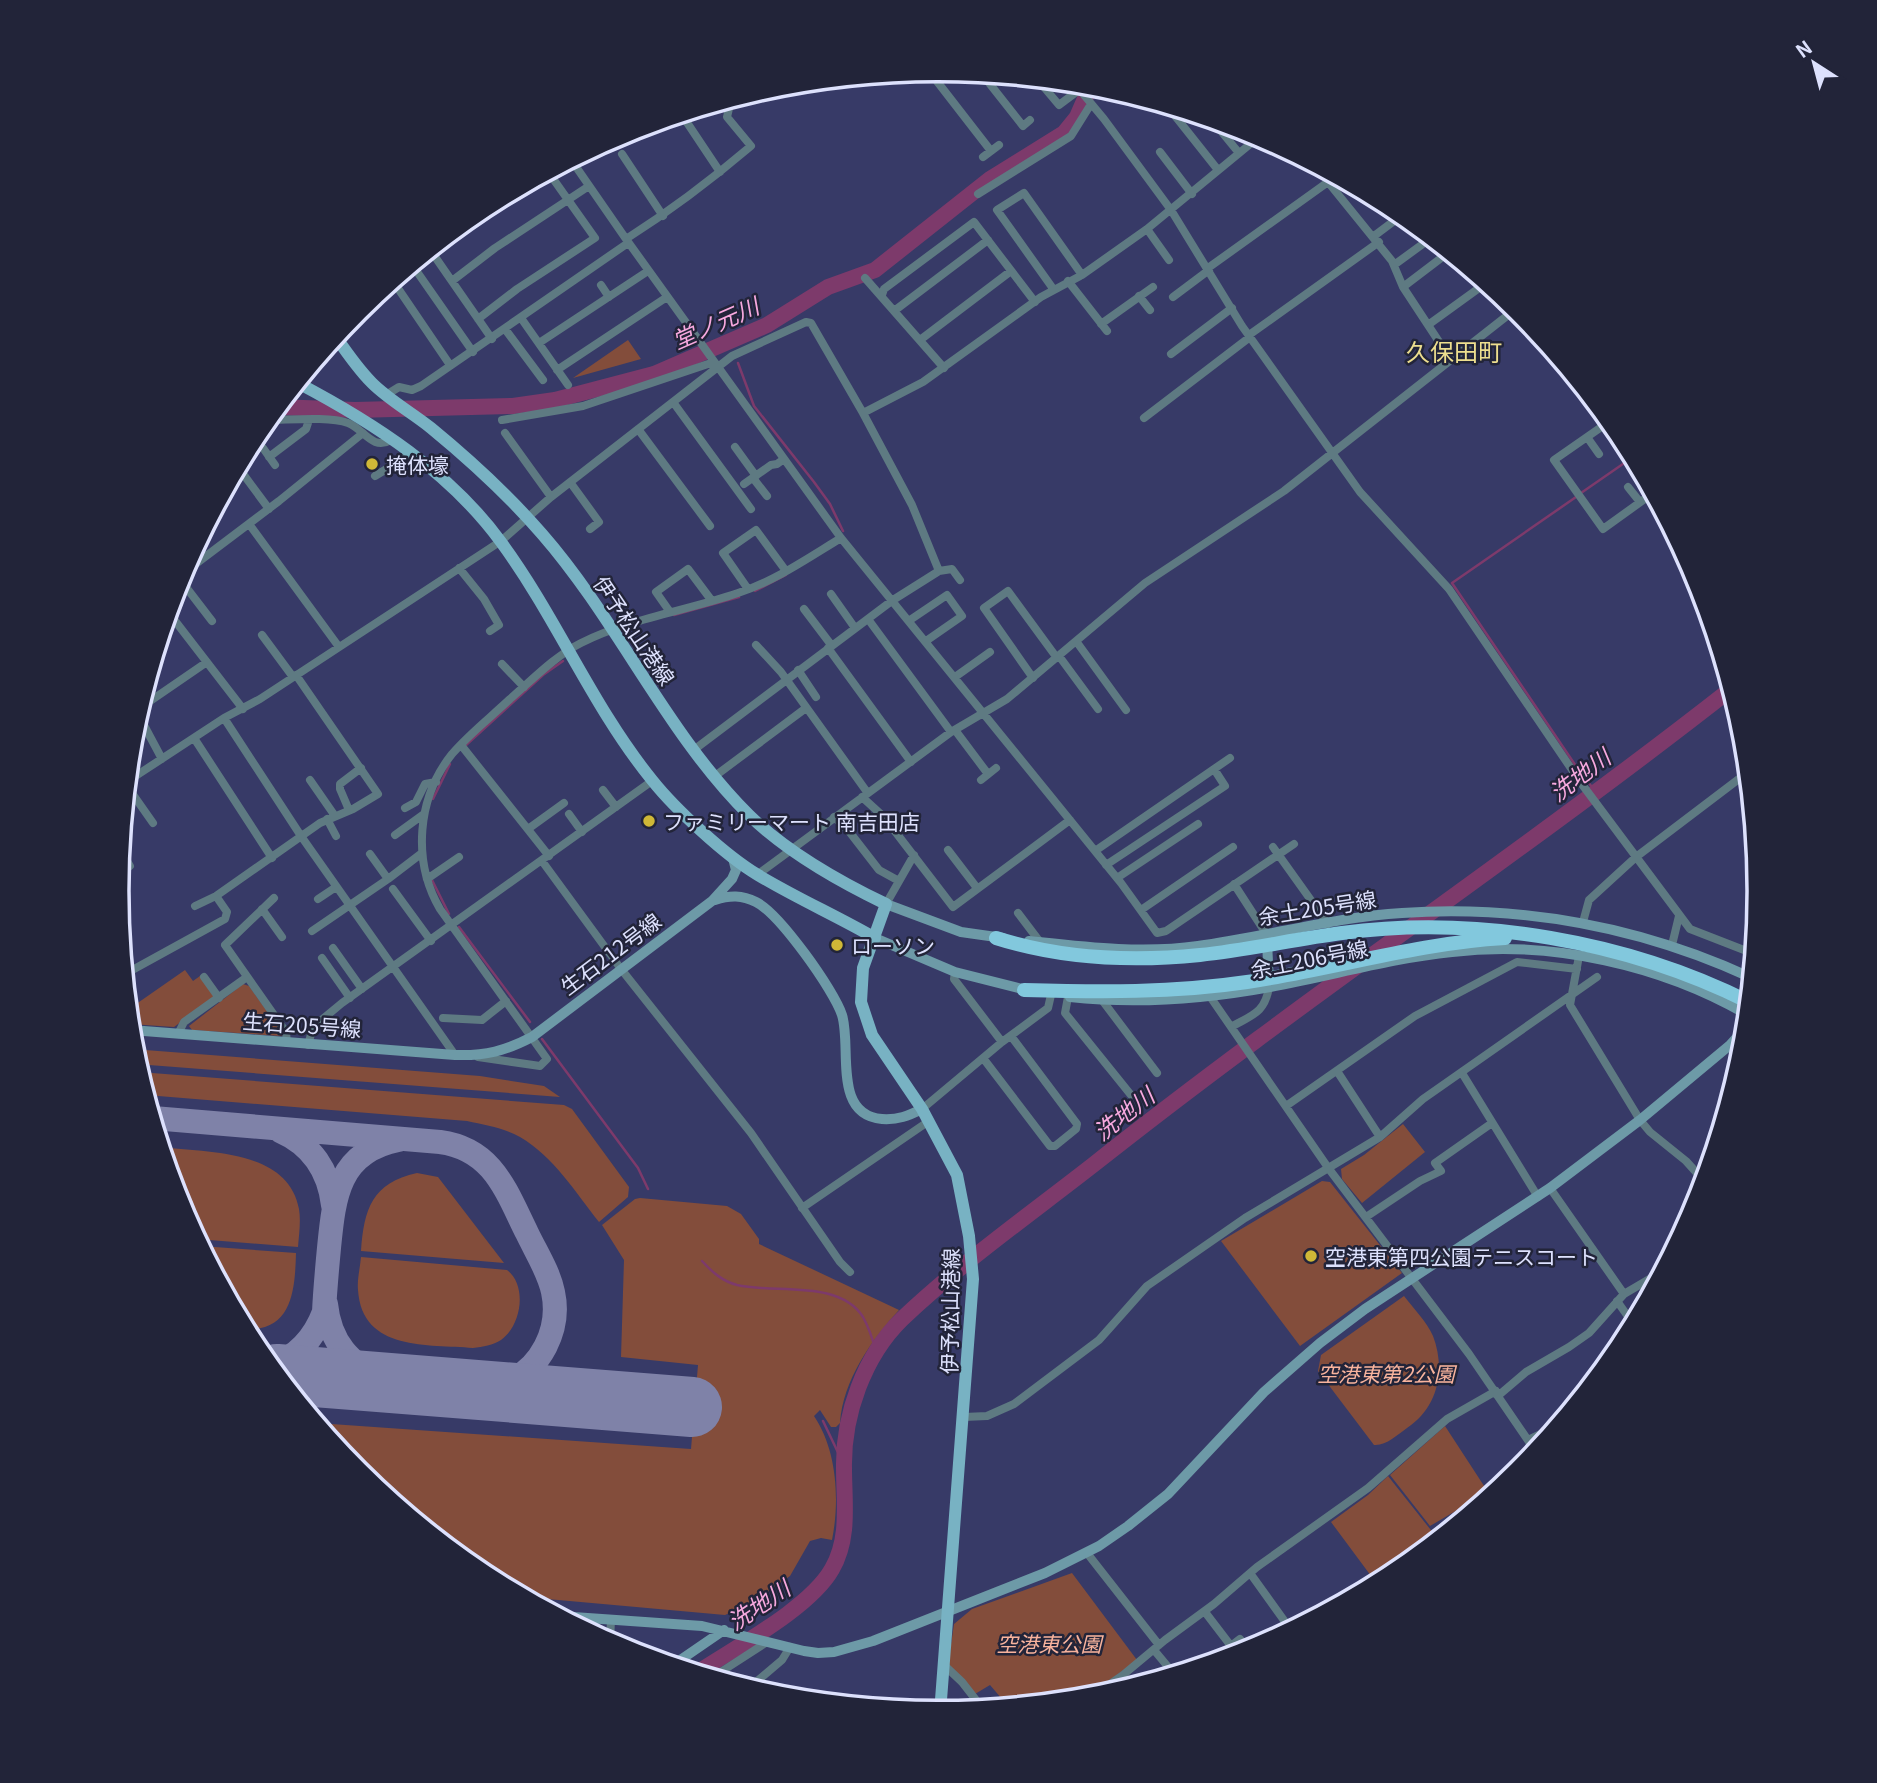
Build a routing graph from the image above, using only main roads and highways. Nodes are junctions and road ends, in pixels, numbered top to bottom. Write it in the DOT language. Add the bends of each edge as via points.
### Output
graph roads {
  1 [pos="342,345"];
  2 [pos="306,387"];
  3 [pos="1534,937"];
  4 [pos="875,938"];
  5 [pos="996,938"];
  6 [pos="1024,990"];
  7 [pos="1741,998"];
  8 [pos="941,1701"];
  1 -- 4 [label="main road, 伊予松山港線" via="387,396 430,427 526,516 614,629 663,708 749,815 792,850 886,904"];
  2 -- 4 [label="main road" via="366,429 391,440 454,487 501,541 588,688 652,781 757,875"];
  3 -- 5 [label="highway" via="1437,926 1344,932 1159,958 1069,955"];
  3 -- 6 [label="highway" via="1408,949 1201,988 1101,996"];
  3 -- 7 [label="highway" via="1638,957"];
  4 -- 8 [label="main road, 伊予松山港線" via="863,968 861,1002 872,1035 922,1109 957,1175 973,1275"];
}
